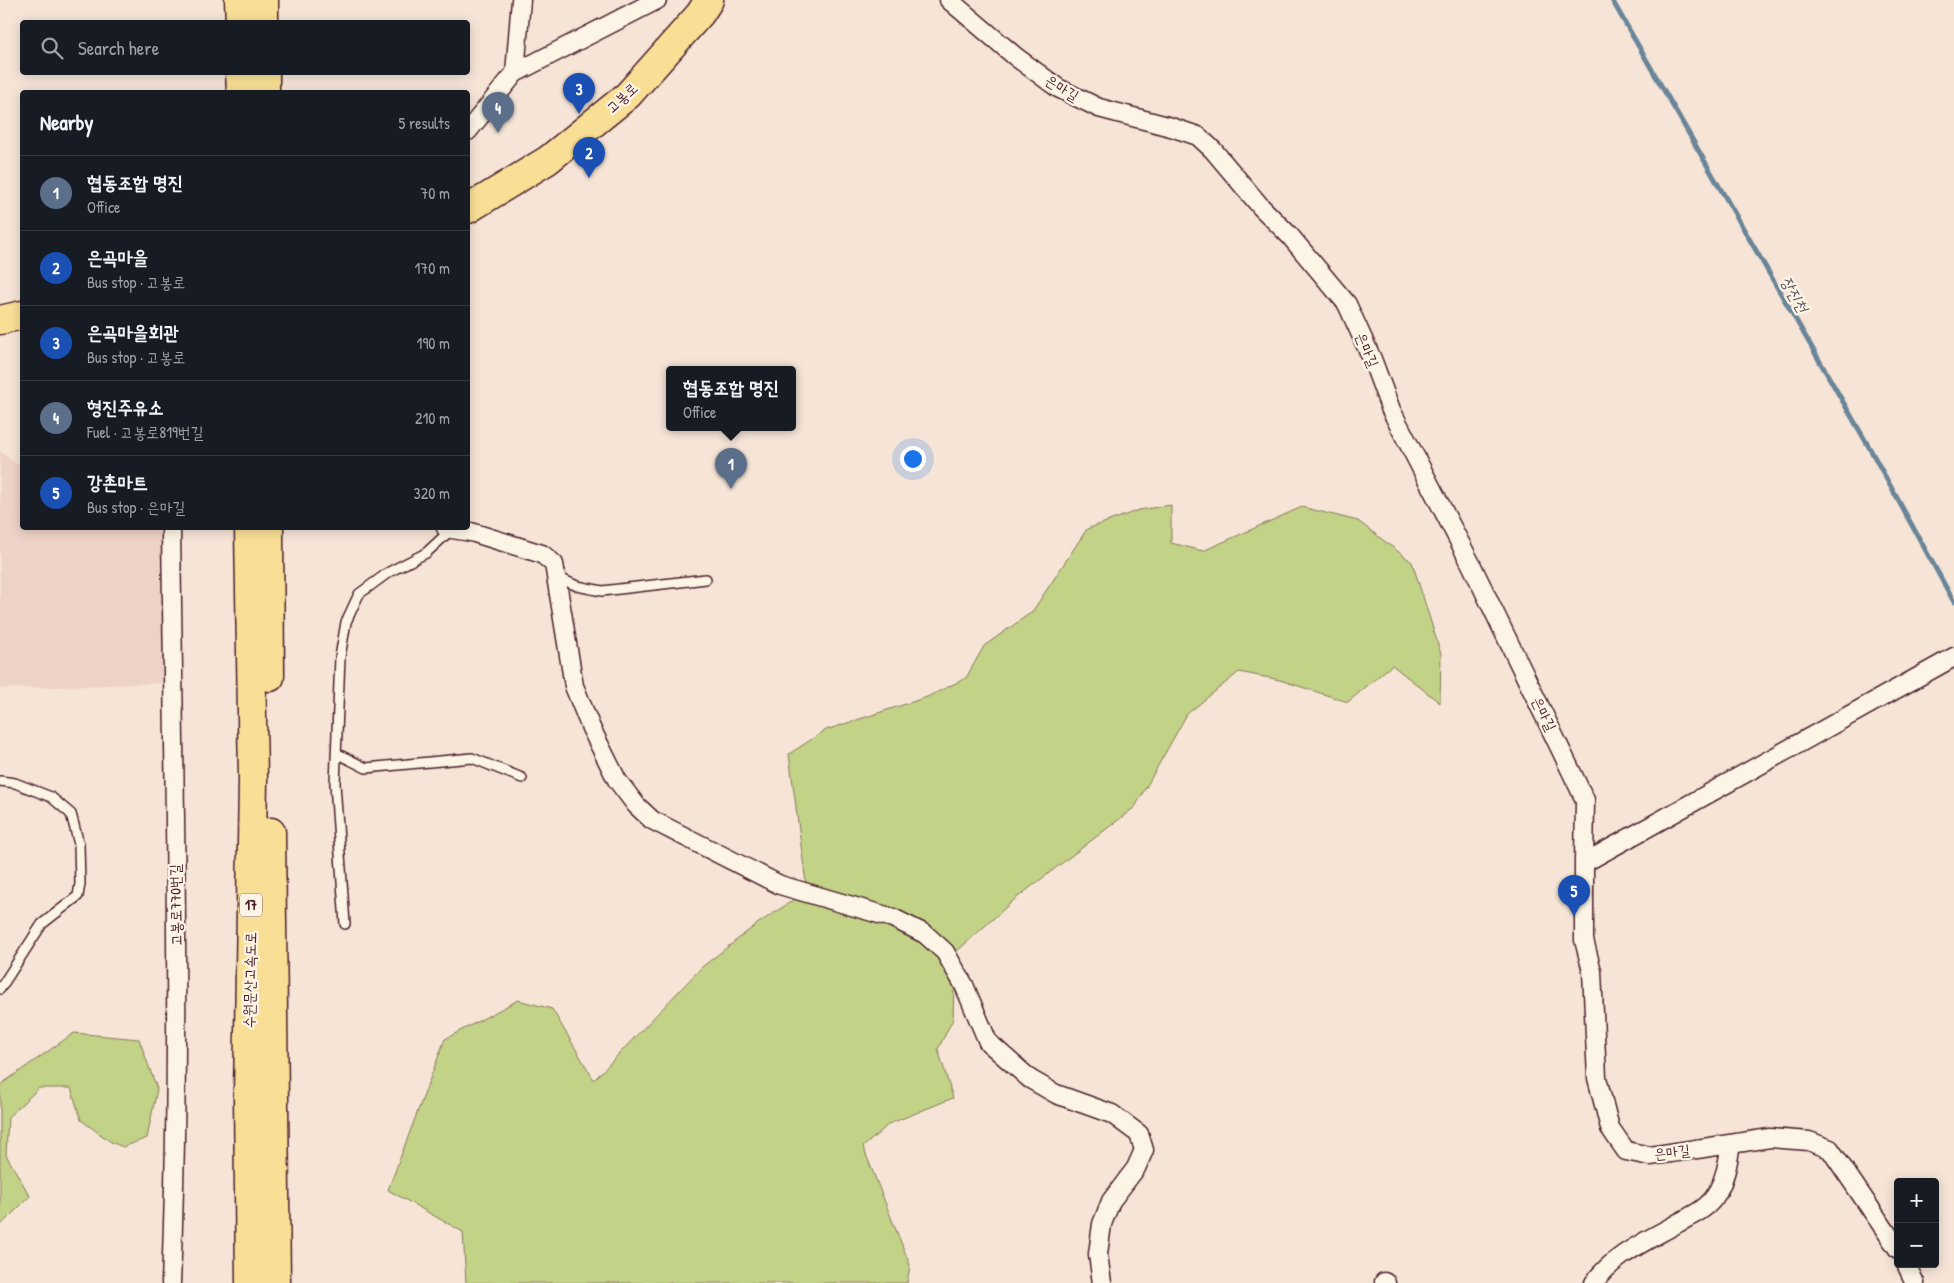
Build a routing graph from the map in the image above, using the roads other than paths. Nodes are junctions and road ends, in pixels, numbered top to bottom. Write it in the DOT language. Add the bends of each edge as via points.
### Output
graph roads {
  1 [pos="239,0"];
  2 [pos="264,0"];
  3 [pos="521,0"];
  4 [pos="657,0"];
  5 [pos="709,0"];
  6 [pos="949,0"];
  7 [pos="240,20"];
  8 [pos="264,20"];
  9 [pos="515,73"];
  10 [pos="240,75"];
  11 [pos="265,75"];
  12 [pos="241,90"];
  13 [pos="265,90"];
  14 [pos="470,129"];
  15 [pos="470,208"];
  16 [pos="20,315"];
  17 [pos="0,320"];
  18 [pos="171,530"];
  19 [pos="248,530"];
  20 [pos="269,530"];
  21 [pos="447,530"];
  22 [pos="460,530"];
  23 [pos="556,577"];
  24 [pos="706,579"];
  25 [pos="1954,657"];
  26 [pos="336,753"];
  27 [pos="522,778"];
  28 [pos="0,781"];
  29 [pos="1584,863"];
  30 [pos="345,924"];
  31 [pos="0,989"];
  32 [pos="1731,1144"];
  33 [pos="1894,1243"];
  34 [pos="1908,1268"];
  35 [pos="171,1283"];
  36 [pos="250,1283"];
  37 [pos="276,1283"];
  38 [pos="1102,1283"];
  39 [pos="1594,1283"];
  40 [pos="1915,1283"];
  1 -- 7 [label="main road"];
  2 -- 8 [label="main road"];
  3 -- 9 [label="street"];
  4 -- 9 [label="street"];
  5 -- 15 [label="main road, 고봉로" via="628,95 548,160"];
  6 -- 29 [label="street, 은마길" via="1058,88 1099,108 1198,136 1347,304 1391,410 1471,564 1585,800"];
  9 -- 14 [label="street"];
  10 -- 12 [label="main road"];
  11 -- 13 [label="main road"];
  16 -- 17 [label="main road"];
  18 -- 35 [label="street, 고봉로770번길" via="177,963"];
  19 -- 36 [label="main road, 수원문산고속도로 / 17" via="253,780 248,1096"];
  20 -- 37 [label="main road, 수원문산고속도로 / 17"];
  21 -- 26 [label="lane" via="426,553 389,572 360,594 346,622 340,657"];
  22 -- 23 [label="street" via="542,554 554,564"];
  23 -- 24 [label="lane" via="602,592"];
  23 -- 38 [label="street" via="574,686 617,780 636,805 652,820 780,885 892,918 925,934 945,952 964,984 988,1042 1030,1079 1056,1094 1112,1114 1139,1134 1144,1150 1136,1168 1111,1202 1102,1224 1098,1254"];
  25 -- 29 [label="street"];
  26 -- 27 [label="lane" via="366,768 472,758"];
  26 -- 30 [label="lane" via="335,784"];
  28 -- 31 [label="lane" via="52,797 71,814 79,844 80,884 78,896 42,924"];
  29 -- 32 [label="street, 은마길" via="1584,940 1592,971 1597,1078 1610,1128 1626,1151 1650,1156"];
  32 -- 33 [label="street, 은마길" via="1770,1138 1808,1141 1830,1149"];
  32 -- 39 [label="street" via="1726,1174 1717,1194 1702,1210 1632,1249 1602,1270"];
  34 -- 40 [label="street"];
}
